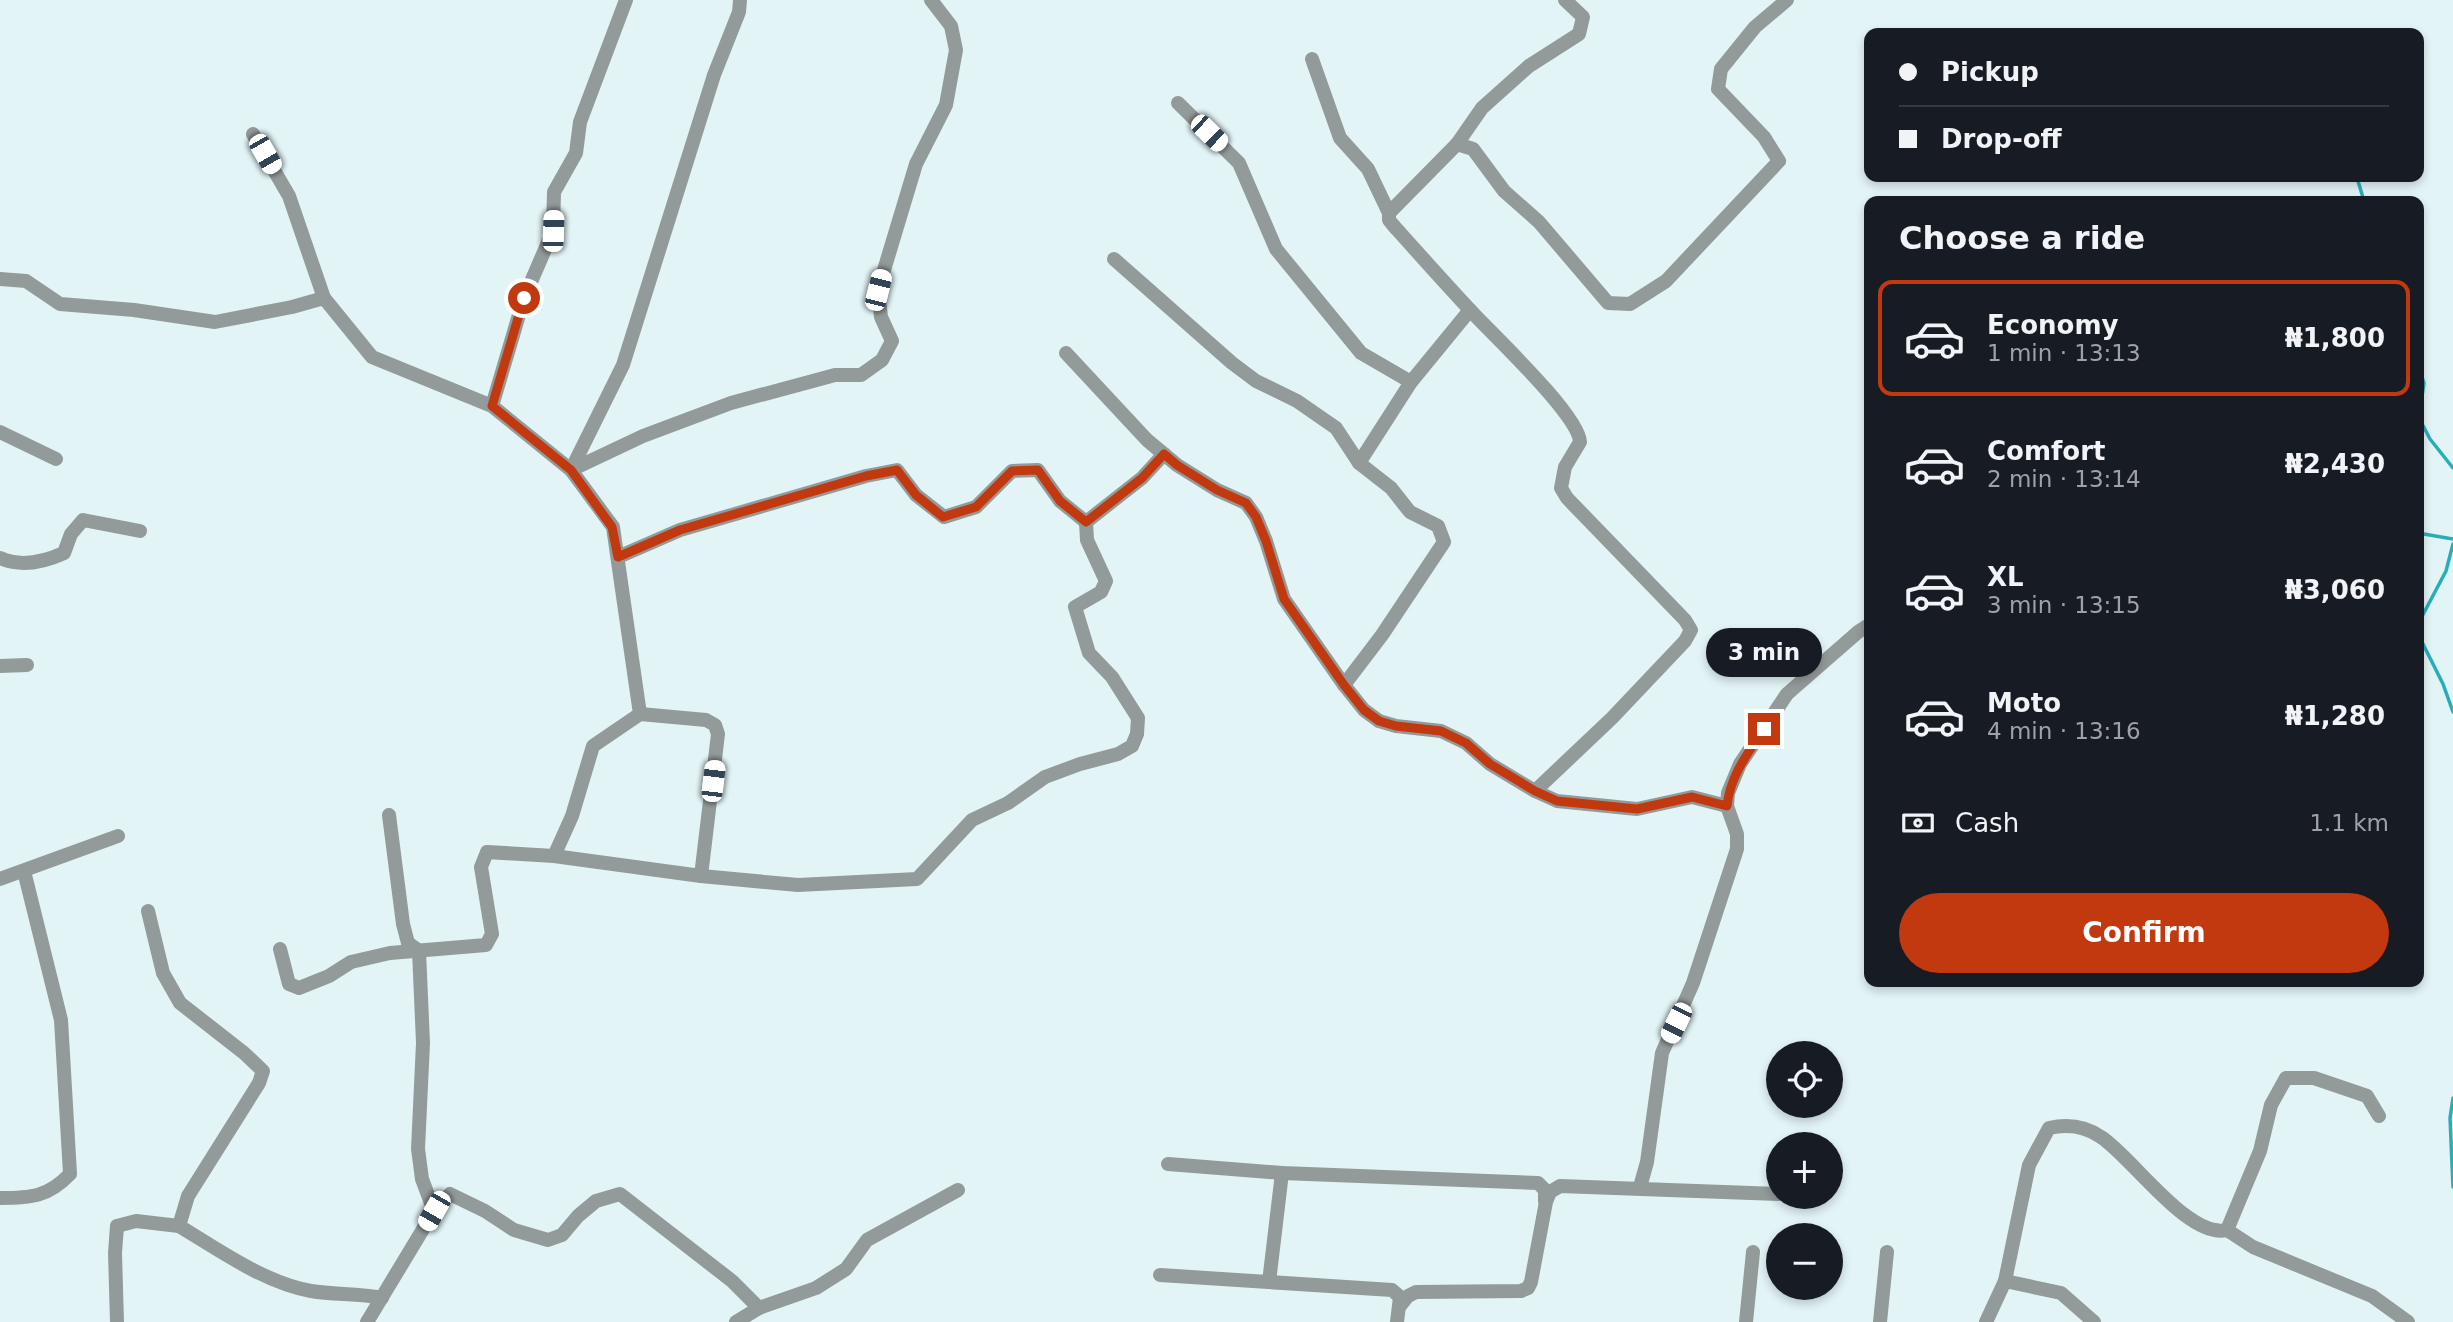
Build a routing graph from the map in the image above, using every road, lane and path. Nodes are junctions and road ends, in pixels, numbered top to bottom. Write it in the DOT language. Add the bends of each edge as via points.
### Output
graph roads {
  1 [pos="626,0"];
  2 [pos="740,0"];
  3 [pos="931,0"];
  4 [pos="1566,0"];
  5 [pos="1787,0"];
  6 [pos="1311,59"];
  7 [pos="1178,103"];
  8 [pos="253,134"];
  9 [pos="1457,144"];
  10 [pos="1390,213"];
  11 [pos="1114,259"];
  12 [pos="0,279"];
  13 [pos="324,298"];
  14 [pos="1469,310"];
  15 [pos="1066,353"];
  16 [pos="1411,382"];
  17 [pos="492,406"];
  18 [pos="0,432"];
  19 [pos="1164,454"];
  20 [pos="57,459"];
  21 [pos="1359,463"];
  22 [pos="571,470"];
  23 [pos="1086,522"];
  24 [pos="140,531"];
  25 [pos="618,557"];
  26 [pos="0,558"];
  27 [pos="1864,628"];
  28 [pos="27,665"];
  29 [pos="0,666"];
  30 [pos="1344,685"];
  31 [pos="640,714"];
  32 [pos="1535,791"];
  33 [pos="1727,806"];
  34 [pos="389,815"];
  35 [pos="118,836"];
  36 [pos="554,856"];
  37 [pos="24,871"];
  38 [pos="701,876"];
  39 [pos="0,879"];
  40 [pos="149,912"];
  41 [pos="281,949"];
  42 [pos="419,951"];
  43 [pos="2379,1116"];
  44 [pos="1168,1164"];
  45 [pos="1282,1173"];
  46 [pos="1640,1187"];
  47 [pos="958,1190"];
  48 [pos="1766,1193"];
  49 [pos="0,1198"];
  50 [pos="1545,1202"];
  51 [pos="434,1211"];
  52 [pos="179,1226"];
  53 [pos="2227,1230"];
  54 [pos="1753,1252"];
  55 [pos="1887,1252"];
  56 [pos="1160,1275"];
  57 [pos="2005,1281"];
  58 [pos="1269,1282"];
  59 [pos="382,1298"];
  60 [pos="1400,1306"];
  61 [pos="759,1308"];
  62 [pos="117,1322"];
  63 [pos="367,1322"];
  64 [pos="736,1322"];
  65 [pos="1397,1322"];
  66 [pos="1746,1322"];
  67 [pos="1880,1322"];
  68 [pos="1986,1322"];
  69 [pos="2094,1322"];
  70 [pos="2408,1322"];
  1 -- 17 [label="street" via="580,122 576,153 554,192 553,231 524,298"];
  2 -- 22 [label="street" via="623,365"];
  3 -- 22 [label="street" via="951,26 956,50 946,105 916,164 878,290 881,317 892,341 882,360 861,375 835,375 732,402"];
  4 -- 9 [label="street" via="1583,17 1579,34 1529,66 1482,108"];
  5 -- 9 [label="street" via="1755,27 1721,69 1718,89 1764,137 1779,161 1666,281 1630,304 1608,303 1539,222 1504,191 1473,149"];
  6 -- 10 [label="street" via="1340,138 1368,169"];
  7 -- 16 [label="street" via="1240,163 1276,249 1361,352"];
  8 -- 13 [label="street" via="289,196"];
  9 -- 10 [label="street"];
  10 -- 14 [label="street" via="1393,225"];
  11 -- 21 [label="street" via="1232,363 1336,428"];
  12 -- 13 [label="street" via="26,281 60,304 215,322"];
  13 -- 17 [label="street" via="372,357"];
  14 -- 16 [label="street"];
  14 -- 32 [label="street" via="1536,378 1577,428 1580,442 1560,480 1567,498 1691,630 1612,718"];
  15 -- 19 [label="street"];
  16 -- 21 [label="street"];
  17 -- 22 [label="street"];
  18 -- 20 [label="street"];
  19 -- 23 [label="street" via="1142,478"];
  19 -- 30 [label="street" via="1217,490 1246,503 1266,541 1284,599"];
  21 -- 30 [label="street" via="1391,488 1410,512 1438,526 1444,542"];
  22 -- 25 [label="street" via="612,527"];
  23 -- 25 [label="street" via="1060,501 1038,470 1012,471 976,507 943,517 916,495 897,470 680,530"];
  23 -- 38 [label="street" via="1087,540 1106,581 1101,592 1075,607 1089,653 1112,677 1138,718 1132,746 1045,777 1008,803 972,820 917,879 799,885"];
  24 -- 26 [label="street" via="83,520 64,553 47,560 12,563"];
  25 -- 31 [label="street"];
  27 -- 33 [label="street" via="1787,694 1740,764"];
  28 -- 29 [label="street"];
  30 -- 32 [label="street" via="1379,721 1441,731"];
  31 -- 36 [label="street" via="593,746 572,816"];
  31 -- 38 [label="street" via="715,724 718,734"];
  32 -- 33 [label="street" via="1557,801 1637,809 1692,797"];
  33 -- 46 [label="street" via="1737,849 1693,984 1662,1053"];
  34 -- 42 [label="street" via="403,924 408,943"];
  35 -- 37 [label="street"];
  36 -- 38 [label="street"];
  36 -- 42 [label="street" via="487,852 481,867 492,934 486,945"];
  37 -- 39 [label="street"];
  37 -- 49 [label="street" via="61,1020 70,1174 55,1189 23,1198"];
  40 -- 52 [label="street" via="163,973 180,1003 263,1071 188,1196"];
  41 -- 42 [label="street" via="289,984 299,988 351,962"];
  42 -- 51 [label="street" via="424,1043 418,1149 422,1179"];
  43 -- 53 [label="street" via="2367,1096 2314,1079 2286,1078"];
  44 -- 45 [label="street"];
  45 -- 50 [label="street" via="1538,1184 1545,1190"];
  45 -- 58 [label="street"];
  46 -- 48 [label="street"];
  46 -- 50 [label="street" via="1560,1186"];
  47 -- 61 [label="street" via="867,1240 846,1269 816,1288"];
  50 -- 60 [label="street" via="1528,1288 1416,1292"];
  51 -- 59 [label="street"];
  51 -- 61 [label="street" via="450,1195 514,1230 548,1240 562,1235 596,1201 620,1194 732,1281"];
  52 -- 59 [label="street" via="257,1273 310,1291"];
  52 -- 62 [label="street" via="136,1221 117,1226"];
  53 -- 57 [label="street" via="2217,1233 2194,1223 2100,1136 2068,1124 2049,1128 2029,1165"];
  53 -- 70 [label="street" via="2253,1247 2372,1296"];
  54 -- 66 [label="street"];
  55 -- 67 [label="street"];
  56 -- 58 [label="street"];
  57 -- 68 [label="street"];
  57 -- 69 [label="street" via="2062,1293"];
  58 -- 60 [label="street" via="1392,1290 1400,1297"];
  59 -- 63 [label="street"];
  60 -- 65 [label="street"];
  61 -- 64 [label="street"];
}
